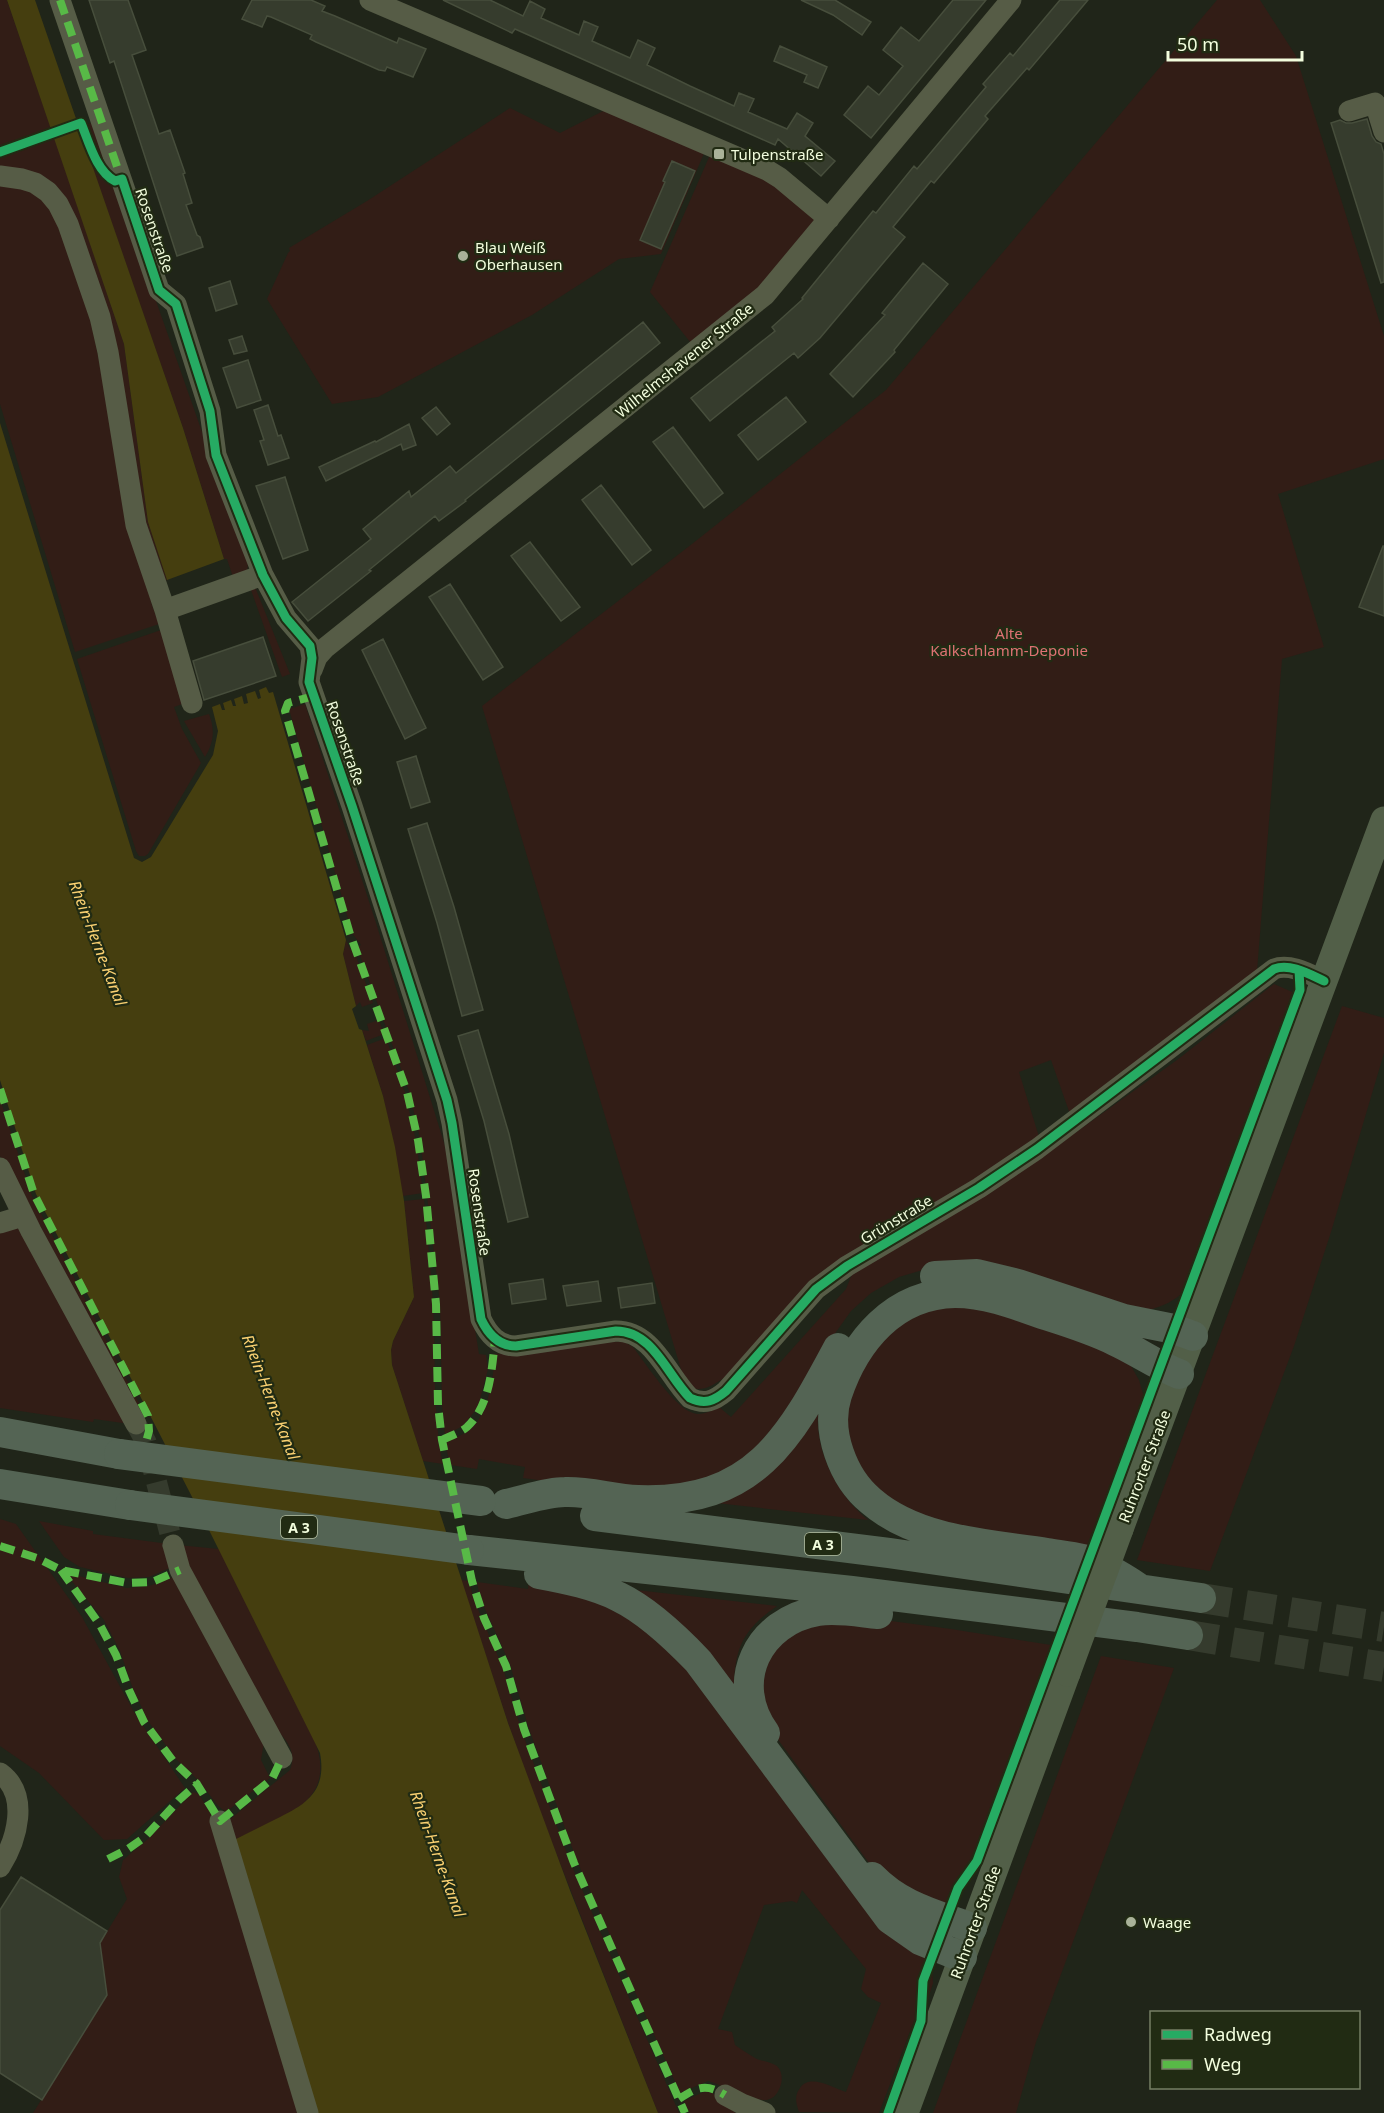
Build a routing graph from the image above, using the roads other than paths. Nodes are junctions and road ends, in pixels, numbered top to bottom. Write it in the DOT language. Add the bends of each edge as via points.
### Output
graph roads {
  1 [pos="60,0"];
  2 [pos="370,0"];
  3 [pos="1011,0"];
  4 [pos="1349,111"];
  5 [pos="1384,132"];
  6 [pos="0,176"];
  7 [pos="829,219"];
  8 [pos="263,575"];
  9 [pos="165,610"];
  10 [pos="311,672"];
  11 [pos="192,703"];
  12 [pos="1384,820"];
  13 [pos="1324,981"];
  14 [pos="0,1168"];
  15 [pos="23,1216"];
  16 [pos="0,1223"];
  17 [pos="1192,1336"];
  18 [pos="495,1339"];
  19 [pos="1179,1374"];
  20 [pos="136,1424"];
  21 [pos="0,1432"];
  22 [pos="0,1484"];
  23 [pos="494,1503"];
  24 [pos="173,1545"];
  25 [pos="469,1550"];
  26 [pos="1139,1588"];
  27 [pos="1201,1598"];
  28 [pos="999,1611"];
  29 [pos="1188,1635"];
  30 [pos="282,1758"];
  31 [pos="0,1773"];
  32 [pos="220,1821"];
  33 [pos="0,1867"];
  34 [pos="972,1928"];
  35 [pos="962,1957"];
  36 [pos="734,2099"];
  37 [pos="308,2113"];
  38 [pos="765,2113"];
  39 [pos="904,2113"];
  1 -- 8 [label="street, Rosenstraße" via="159,290 176,304 210,411 216,455"];
  2 -- 7 [label="street" via="767,170"];
  3 -- 7 [label="street, Wilhelmshavener Straße"];
  4 -- 5 [label="street" via="1375,103"];
  6 -- 9 [label="street" via="22,179 48,192 74,239 108,352 136,525"];
  7 -- 10 [label="street, Wilhelmshavener Straße" via="765,295 325,648"];
  8 -- 9 [label="street"];
  8 -- 10 [label="street, Rosenstraße" via="286,618 310,646"];
  9 -- 11 [label="street"];
  10 -- 18 [label="street, Rosenstraße" via="309,682 447,1100 481,1319"];
  12 -- 13 [label="main road, Ruhrorter Straße"];
  13 -- 17 [label="main road, Ruhrorter Straße"];
  13 -- 18 [label="street, Grünstraße" via="1299,970 1274,969 1037,1149 826,1280 716,1399 701,1402 690,1398 646,1342 630,1332 516,1346"];
  14 -- 15 [label="street"];
  15 -- 16 [label="street"];
  15 -- 20 [label="street"];
  17 -- 19 [label="main road, Ruhrorter Straße"];
  17 -- 23 [label="highway" via="977,1274 920,1278 890,1292 857,1318 788,1433 774,1450 734,1482 697,1496 667,1500 564,1492"];
  19 -- 26 [label="highway" via="1116,1341 994,1298 935,1294 885,1319 863,1340 836,1398 833,1418 845,1468 855,1486 872,1503 938,1536 1083,1559"];
  19 -- 34 [label="main road, Ruhrorter Straße, bridge"];
  21 -- 23 [label="highway, A 3, bridge" via="119,1454"];
  22 -- 25 [label="highway, A 3, bridge"];
  23 -- 26 [label="highway, A 3"];
  24 -- 30 [label="street" via="180,1570"];
  25 -- 28 [label="highway, A 3" via="852,1591"];
  25 -- 35 [label="highway" via="525,1572 567,1579 620,1597 665,1628 698,1661 890,1918 920,1940"];
  26 -- 27 [label="highway, A 3"];
  28 -- 29 [label="highway, A 3"];
  28 -- 34 [label="highway" via="952,1623 819,1611 794,1618 771,1633 748,1676 750,1700 762,1729 868,1872 904,1904"];
  31 -- 33 [label="street" via="10,1780 19,1800 17,1824"];
  32 -- 37 [label="street"];
  34 -- 35 [label="main road, Ruhrorter Straße"];
  35 -- 39 [label="main road, Ruhrorter Straße"];
  36 -- 38 [label="street"];
}
